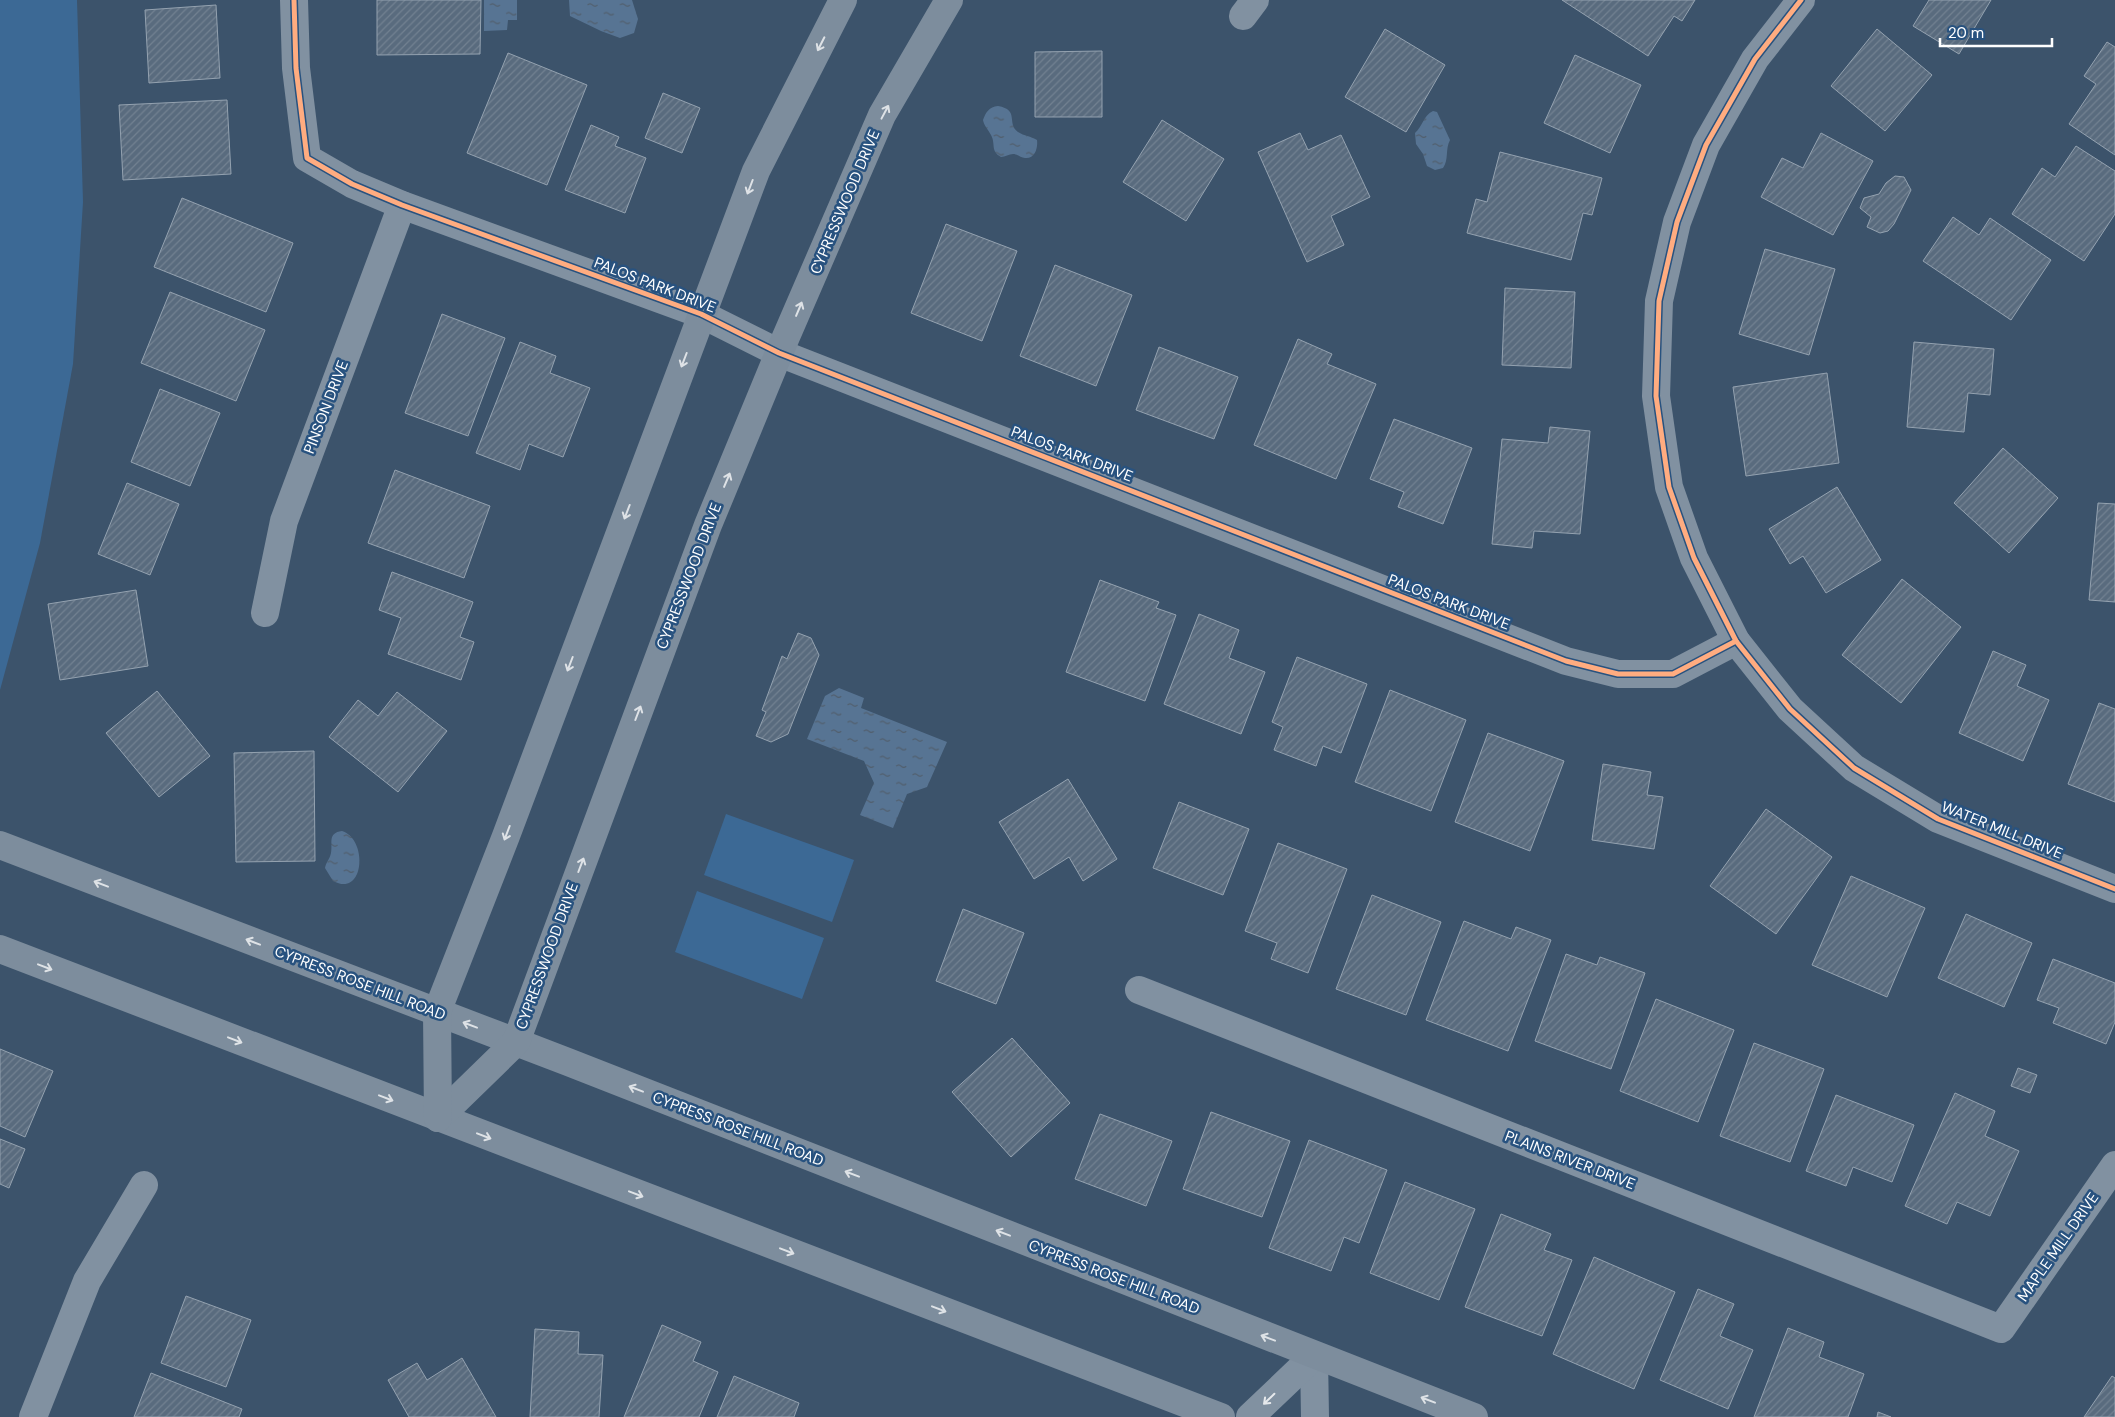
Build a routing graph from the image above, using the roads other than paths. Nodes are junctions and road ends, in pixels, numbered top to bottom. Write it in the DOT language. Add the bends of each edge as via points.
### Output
graph roads {
  1 [pos="294,0"];
  2 [pos="843,0"];
  3 [pos="949,0"];
  4 [pos="1801,0"];
  5 [pos="402,205"];
  6 [pos="701,314"];
  7 [pos="780,353"];
  8 [pos="265,613"];
  9 [pos="1736,641"];
  10 [pos="0,845"];
  11 [pos="2115,889"];
  12 [pos="0,949"];
  13 [pos="1139,990"];
  14 [pos="437,1012"];
  15 [pos="516,1042"];
  16 [pos="438,1118"];
  17 [pos="2115,1165"];
  18 [pos="144,1185"];
  19 [pos="2001,1329"];
  20 [pos="1314,1356"];
  21 [pos="33,1417"];
  22 [pos="1221,1417"];
  23 [pos="1250,1417"];
  24 [pos="1314,1417"];
  25 [pos="1474,1417"];
  1 -- 5 [label="street, PALOS PARK DRIVE" via="296,68 307,158 352,184"];
  2 -- 6 [label="main road, one-way" via="756,171"];
  7 -- 3 [label="main road, CYPRESSWOOD DRIVE, one-way" via="882,115"];
  4 -- 9 [label="street, WATER MILL DRIVE" via="1755,60 1706,145 1676,222 1659,301 1656,396 1669,487 1694,558"];
  5 -- 6 [label="street, PALOS PARK DRIVE"];
  5 -- 8 [label="street, PINSON DRIVE" via="284,521"];
  6 -- 7 [label="street, PALOS PARK DRIVE"];
  6 -- 14 [label="main road, one-way"];
  7 -- 9 [label="street, PALOS PARK DRIVE" via="1566,661 1618,674 1674,674"];
  15 -- 7 [label="main road, CYPRESSWOOD DRIVE, one-way" via="704,534"];
  9 -- 11 [label="street, WATER MILL DRIVE" via="1790,709 1854,768 1938,819"];
  14 -- 10 [label="main road, CYPRESS ROSE HILL ROAD, one-way"];
  12 -- 16 [label="main road, one-way"];
  13 -- 19 [label="street, PLAINS RIVER DRIVE"];
  15 -- 14 [label="main road, CYPRESS ROSE HILL ROAD, one-way"];
  14 -- 16 [label="main road"];
  15 -- 16 [label="main road, CYPRESSWOOD DRIVE"];
  20 -- 15 [label="main road, CYPRESS ROSE HILL ROAD, one-way"];
  16 -- 22 [label="main road, one-way"];
  17 -- 19 [label="street, MAPLE MILL DRIVE"];
  18 -- 21 [label="street" via="87,1281"];
  20 -- 23 [label="street, one-way"];
  20 -- 24 [label="street"];
  25 -- 20 [label="main road, CYPRESS ROSE HILL ROAD, one-way"];
}
